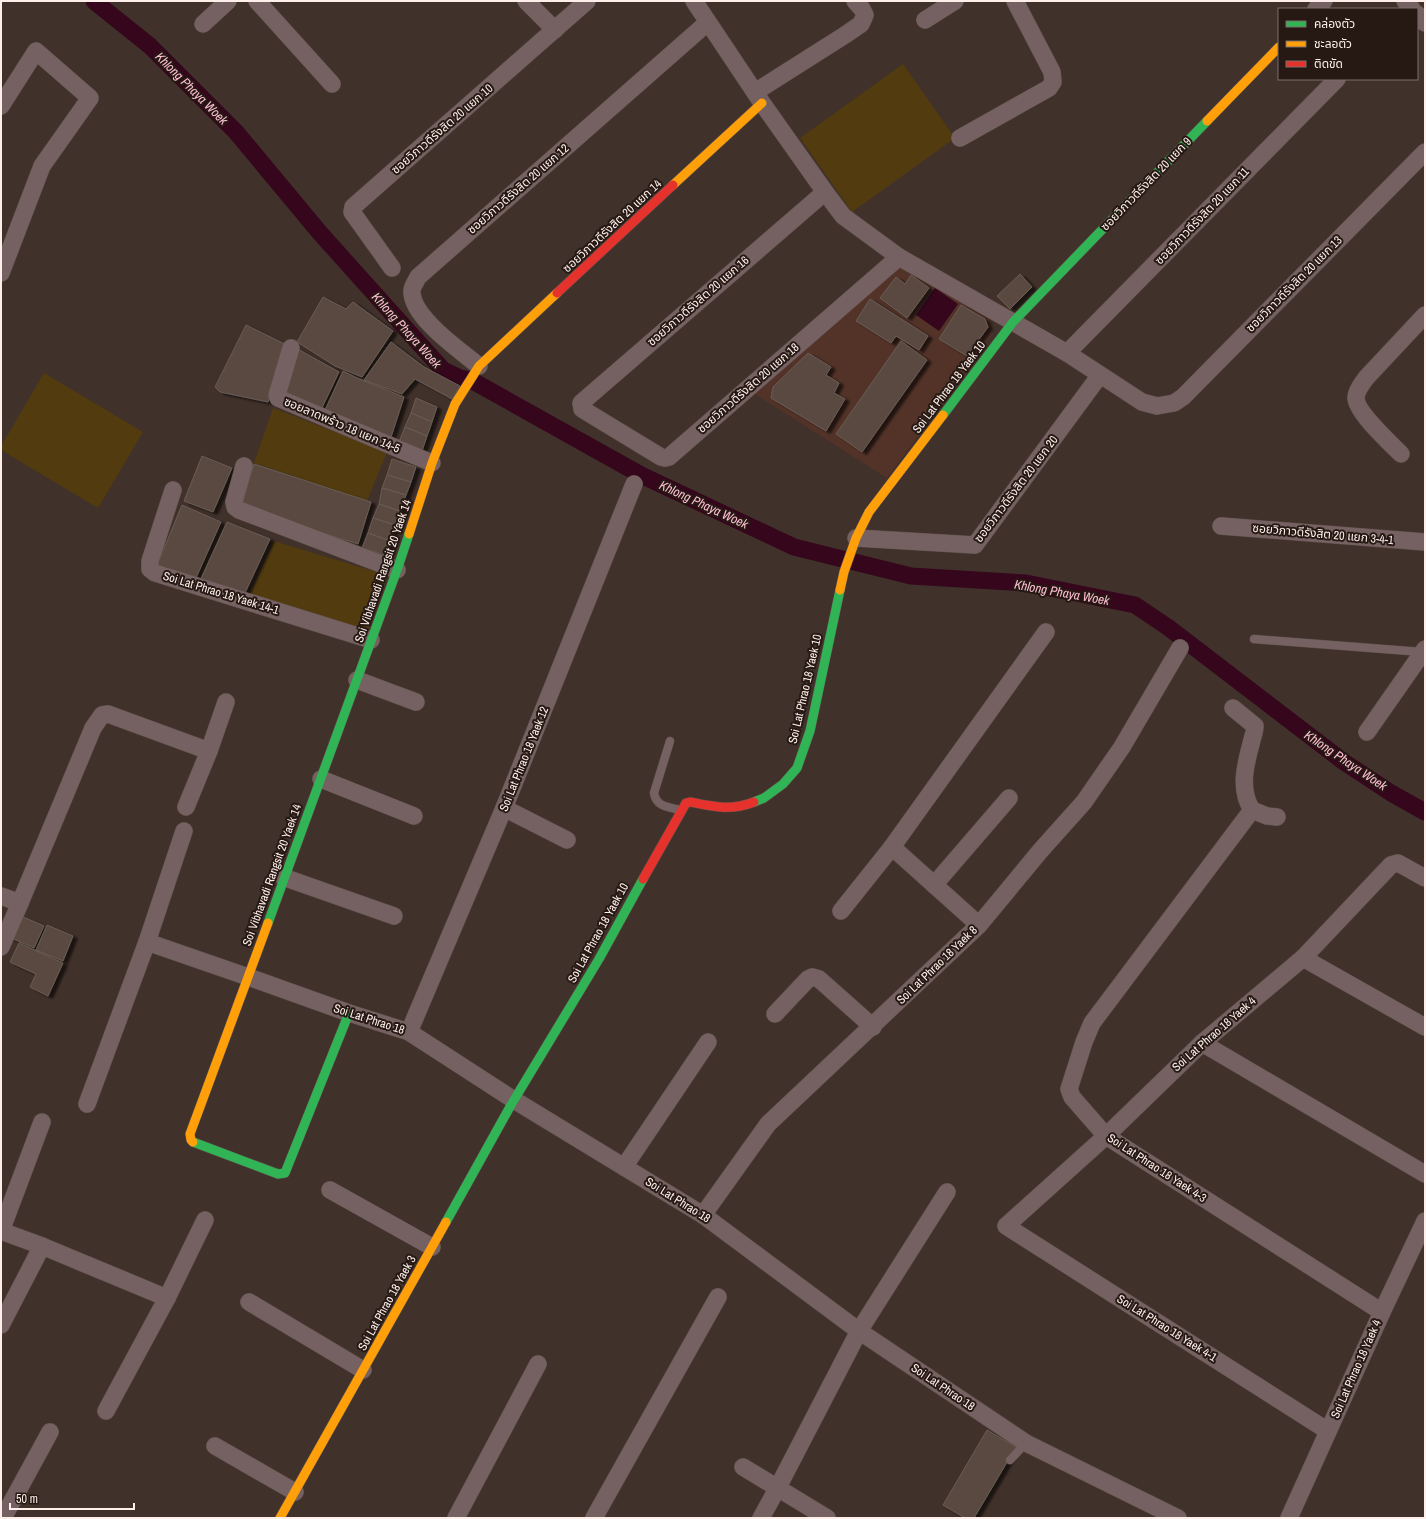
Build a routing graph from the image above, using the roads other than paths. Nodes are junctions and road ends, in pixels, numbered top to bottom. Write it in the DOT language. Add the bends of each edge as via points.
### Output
graph roads {
  1 [pos="228,1"];
  2 [pos="257,1"];
  3 [pos="526,1"];
  4 [pos="587,1"];
  5 [pos="694,1"];
  6 [pos="855,1"];
  7 [pos="955,1"];
  8 [pos="1015,1"];
  9 [pos="925,20"];
  10 [pos="707,23"];
  11 [pos="203,24"];
  12 [pos="555,30"];
  13 [pos="1278,48"];
  14 [pos="1336,80"];
  15 [pos="332,84"];
  16 [pos="759,98"];
  17 [pos="1,106"];
  18 [pos="960,138"];
  19 [pos="1425,152"];
  20 [pos="825,192"];
  21 [pos="899,257"];
  22 [pos="392,268"];
  23 [pos="1,273"];
  24 [pos="1425,315"];
  25 [pos="1014,322"];
  26 [pos="291,348"];
  27 [pos="1067,353"];
  28 [pos="479,366"];
  29 [pos="1100,375"];
  30 [pos="587,412"];
  31 [pos="1400,454"];
  32 [pos="432,463"];
  33 [pos="244,466"];
  34 [pos="634,484"];
  35 [pos="173,490"];
  36 [pos="1221,526"];
  37 [pos="856,538"];
  38 [pos="1425,542"];
  39 [pos="397,570"];
  40 [pos="1046,632"];
  41 [pos="1254,639"];
  42 [pos="371,640"];
  43 [pos="1180,648"];
  44 [pos="1424,651"];
  45 [pos="357,680"];
  46 [pos="226,702"];
  47 [pos="416,702"];
  48 [pos="1233,708"];
  49 [pos="1367,732"];
  50 [pos="670,741"];
  51 [pos="209,751"];
  52 [pos="321,779"];
  53 [pos="1009,798"];
  54 [pos="186,807"];
  55 [pos="504,808"];
  56 [pos="681,810"];
  57 [pos="1252,810"];
  58 [pos="414,816"];
  59 [pos="1276,817"];
  60 [pos="184,831"];
  61 [pos="567,840"];
  62 [pos="892,847"];
  63 [pos="283,877"];
  64 [pos="1425,878"];
  65 [pos="934,885"];
  66 [pos="1,896"];
  67 [pos="20,903"];
  68 [pos="841,911"];
  69 [pos="394,916"];
  70 [pos="979,925"];
  71 [pos="147,942"];
  72 [pos="1,947"];
  73 [pos="1302,958"];
  74 [pos="248,976"];
  75 [pos="349,1013"];
  76 [pos="775,1014"];
  77 [pos="873,1027"];
  78 [pos="1425,1027"];
  79 [pos="409,1032"];
  80 [pos="708,1042"];
  81 [pos="1202,1043"];
  82 [pos="514,1100"];
  83 [pos="87,1104"];
  84 [pos="42,1122"];
  85 [pos="1106,1136"];
  86 [pos="624,1167"];
  87 [pos="1425,1174"];
  88 [pos="330,1190"];
  89 [pos="947,1192"];
  90 [pos="703,1215"];
  91 [pos="204,1220"];
  92 [pos="1425,1221"];
  93 [pos="1006,1226"];
  94 [pos="1,1231"];
  95 [pos="42,1246"];
  96 [pos="432,1247"];
  97 [pos="718,1297"];
  98 [pos="167,1298"];
  99 [pos="249,1302"];
  100 [pos="1382,1312"];
  101 [pos="1,1326"];
  102 [pos="859,1331"];
  103 [pos="538,1364"];
  104 [pos="363,1370"];
  105 [pos="106,1411"];
  106 [pos="1328,1431"];
  107 [pos="50,1432"];
  108 [pos="1026,1443"];
  109 [pos="215,1446"];
  110 [pos="1010,1460"];
  111 [pos="743,1467"];
  112 [pos="777,1489"];
  113 [pos="295,1492"];
  114 [pos="4,1518"];
  115 [pos="280,1518"];
  116 [pos="456,1518"];
  117 [pos="594,1518"];
  118 [pos="760,1518"];
  119 [pos="828,1518"];
  120 [pos="1178,1518"];
  121 [pos="1289,1518"];
  1 -- 11 [label="street"];
  2 -- 15 [label="street"];
  3 -- 12 [label="street"];
  4 -- 12 [label="street, ซอยวิภาวดีรังสิต 20 แยก 10"];
  5 -- 10 [label="street"];
  6 -- 16 [label="street" via="865,15 861,24"];
  7 -- 9 [label="street"];
  8 -- 18 [label="street" via="1052,72 1053,82 1049,88"];
  10 -- 16 [label="street"];
  10 -- 28 [label="street, ซอยวิภาวดีรังสิต 20 แยก 12" via="418,278 412,290 415,305 424,319"];
  12 -- 22 [label="street, ซอยวิภาวดีรังสิต 20 แยก 10" via="352,209"];
  13 -- 25 [label="street, ซอยวิภาวดีรังสิต 20 แยก 9"];
  14 -- 27 [label="street, ซอยวิภาวดีรังสิต 20 แยก 11"];
  16 -- 20 [label="street"];
  16 -- 28 [label="street, ซอยวิภาวดีรังสิต 20 แยก 14"];
  17 -- 23 [label="street" via="36,51 90,98 42,166"];
  19 -- 29 [label="street, ซอยวิภาวดีรังสิต 20 แยก 13" via="1183,397 1174,403 1157,406 1142,402"];
  20 -- 21 [label="street" via="843,216"];
  20 -- 30 [label="street, ซอยวิภาวดีรังสิต 20 แยก 16" via="581,403 582,409"];
  21 -- 25 [label="street"];
  21 -- 30 [label="street, ซอยวิภาวดีรังสิต 20 แยก 18" via="668,457 661,457"];
  24 -- 31 [label="street" via="1366,378 1358,388 1356,398 1363,414"];
  25 -- 27 [label="street"];
  25 -- 37 [label="street, Soi Lat Phrao 18 Yaek 10" via="869,512"];
  26 -- 32 [label="street, ซอยลาดพร้าว 18 แยก 14-5" via="278,398"];
  27 -- 29 [label="street"];
  28 -- 32 [label="street, Soi Vibhavadi Rangsit 20 Yaek 14" via="455,404"];
  29 -- 37 [label="street, ซอยวิภาวดีรังสิต 20 แยก 20" via="975,545"];
  32 -- 39 [label="street, Soi Vibhavadi Rangsit 20 Yaek 14"];
  33 -- 39 [label="street" via="234,502 239,510"];
  34 -- 55 [label="street, Soi Lat Phrao 18 Yaek 12"];
  35 -- 42 [label="street, Soi Lat Phrao 18 Yaek 14-1" via="150,561 150,568 155,573"];
  36 -- 38 [label="street, ซอยวิภาวดีรังสิต 20 แยก 3-4-1"];
  37 -- 56 [label="street, Soi Lat Phrao 18 Yaek 10" via="844,572 810,731 797,768 783,784 764,798 744,806 719,808 690,802"];
  39 -- 42 [label="street, Soi Vibhavadi Rangsit 20 Yaek 14"];
  40 -- 62 [label="street"];
  41 -- 44 [label="lane"];
  42 -- 45 [label="street, Soi Vibhavadi Rangsit 20 Yaek 14"];
  43 -- 70 [label="street" via="1122,747 1084,802"];
  44 -- 49 [label="street"];
  45 -- 47 [label="street"];
  45 -- 52 [label="street, Soi Vibhavadi Rangsit 20 Yaek 14"];
  46 -- 51 [label="street"];
  48 -- 57 [label="street" via="1255,726 1244,774 1246,801"];
  50 -- 56 [label="lane" via="654,793 659,804"];
  51 -- 54 [label="street"];
  51 -- 67 [label="street" via="108,714 102,715 93,728"];
  52 -- 58 [label="street"];
  52 -- 63 [label="street, Soi Vibhavadi Rangsit 20 Yaek 14"];
  53 -- 65 [label="street"];
  55 -- 61 [label="street"];
  55 -- 79 [label="street, Soi Lat Phrao 18 Yaek 12"];
  56 -- 82 [label="street, Soi Lat Phrao 18 Yaek 10" via="599,959"];
  57 -- 59 [label="street"];
  57 -- 85 [label="street, Soi Lat Phrao 18 Yaek 4-3" via="1087,1032 1069,1089 1072,1097"];
  60 -- 71 [label="street"];
  62 -- 65 [label="street, Soi Lat Phrao 18 Yaek 8"];
  62 -- 68 [label="street"];
  63 -- 69 [label="street"];
  63 -- 74 [label="street, Soi Vibhavadi Rangsit 20 Yaek 14"];
  64 -- 73 [label="street, Soi Lat Phrao 18 Yaek 4" via="1398,864 1391,865"];
  65 -- 70 [label="street, Soi Lat Phrao 18 Yaek 8"];
  66 -- 67 [label="street"];
  67 -- 72 [label="street"];
  70 -- 77 [label="street, Soi Lat Phrao 18 Yaek 8"];
  71 -- 74 [label="street, Soi Lat Phrao 18"];
  71 -- 83 [label="street"];
  73 -- 78 [label="street"];
  73 -- 81 [label="street, Soi Lat Phrao 18 Yaek 4"];
  74 -- 75 [label="street, Soi Lat Phrao 18"];
  74 -- 75 [label="street, Soi Vibhavadi Rangsit 20 Yaek 14" via="190,1134 191,1140 195,1143 278,1174 285,1173"];
  75 -- 79 [label="street, Soi Lat Phrao 18"];
  76 -- 77 [label="street" via="808,979 815,977"];
  77 -- 90 [label="street, Soi Lat Phrao 18 Yaek 8" via="768,1124"];
  79 -- 82 [label="street, Soi Lat Phrao 18"];
  80 -- 86 [label="street"];
  81 -- 85 [label="street, Soi Lat Phrao 18 Yaek 4"];
  81 -- 87 [label="street"];
  82 -- 86 [label="street, Soi Lat Phrao 18"];
  82 -- 96 [label="street, Soi Lat Phrao 18 Yaek 3"];
  84 -- 94 [label="street"];
  85 -- 93 [label="street, Soi Lat Phrao 18 Yaek 4"];
  85 -- 100 [label="street, Soi Lat Phrao 18 Yaek 4-3"];
  86 -- 90 [label="street, Soi Lat Phrao 18"];
  88 -- 96 [label="street"];
  89 -- 102 [label="street"];
  90 -- 102 [label="street, Soi Lat Phrao 18"];
  91 -- 98 [label="street"];
  92 -- 100 [label="street, Soi Lat Phrao 18 Yaek 4"];
  93 -- 106 [label="street, Soi Lat Phrao 18 Yaek 4-1"];
  94 -- 95 [label="street"];
  95 -- 98 [label="street"];
  95 -- 101 [label="street"];
  96 -- 104 [label="street, Soi Lat Phrao 18 Yaek 3"];
  97 -- 117 [label="street"];
  98 -- 105 [label="street"];
  99 -- 104 [label="street"];
  100 -- 106 [label="street, Soi Lat Phrao 18 Yaek 4"];
  102 -- 108 [label="street, Soi Lat Phrao 18"];
  102 -- 112 [label="street"];
  103 -- 116 [label="street"];
  104 -- 113 [label="street, Soi Lat Phrao 18 Yaek 3"];
  106 -- 121 [label="street, Soi Lat Phrao 18 Yaek 4"];
  107 -- 114 [label="street"];
  108 -- 110 [label="lane"];
  108 -- 120 [label="street, Soi Lat Phrao 18"];
  109 -- 113 [label="street"];
  111 -- 112 [label="street"];
  112 -- 118 [label="street"];
  112 -- 119 [label="street"];
  113 -- 115 [label="street, Soi Lat Phrao 18 Yaek 3"];
}
